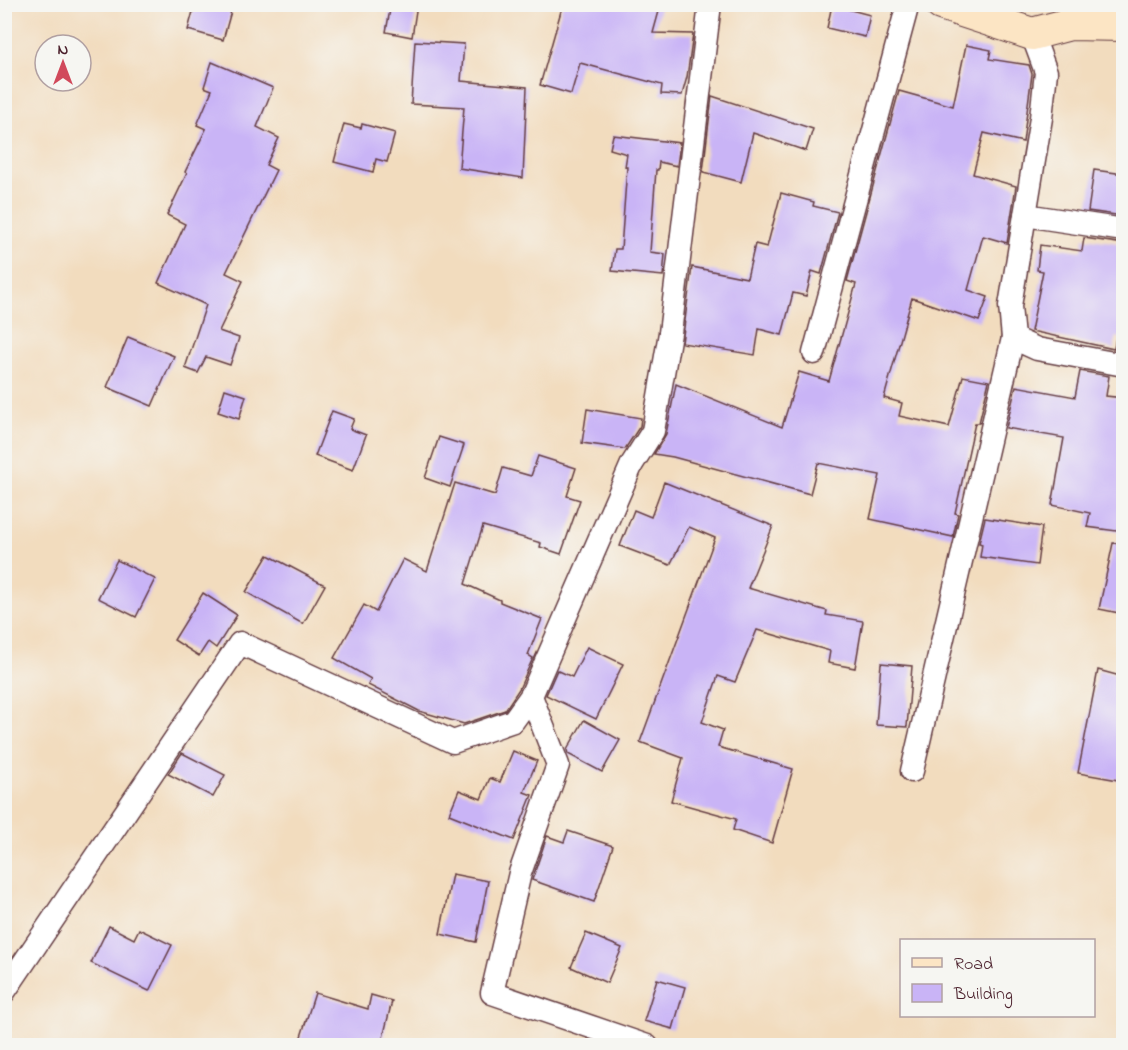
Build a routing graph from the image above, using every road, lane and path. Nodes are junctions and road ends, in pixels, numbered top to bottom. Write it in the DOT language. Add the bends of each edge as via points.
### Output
graph roads {
  1 [pos="710,4"];
  2 [pos="909,4"];
  3 [pos="941,4"];
  4 [pos="1069,14"];
  5 [pos="1124,25"];
  6 [pos="1032,34"];
  7 [pos="1025,215"];
  8 [pos="1124,230"];
  9 [pos="1013,338"];
  10 [pos="814,353"];
  11 [pos="1124,365"];
  12 [pos="531,696"];
  13 [pos="912,771"];
  14 [pos="4,992"];
  15 [pos="647,1046"];
  1 -- 12 [label="street" via="670,333 653,431 632,464"];
  2 -- 10 [label="street"];
  3 -- 6 [label="main road"];
  4 -- 5 [label="main road"];
  4 -- 6 [label="main road"];
  6 -- 7 [label="street" via="1046,72"];
  7 -- 8 [label="street"];
  7 -- 9 [label="street" via="1010,306"];
  9 -- 11 [label="street" via="1037,349"];
  9 -- 13 [label="street"];
  12 -- 14 [label="street" via="513,720 453,742 240,643"];
  12 -- 15 [label="street" via="558,765 520,873 492,993"];
}
